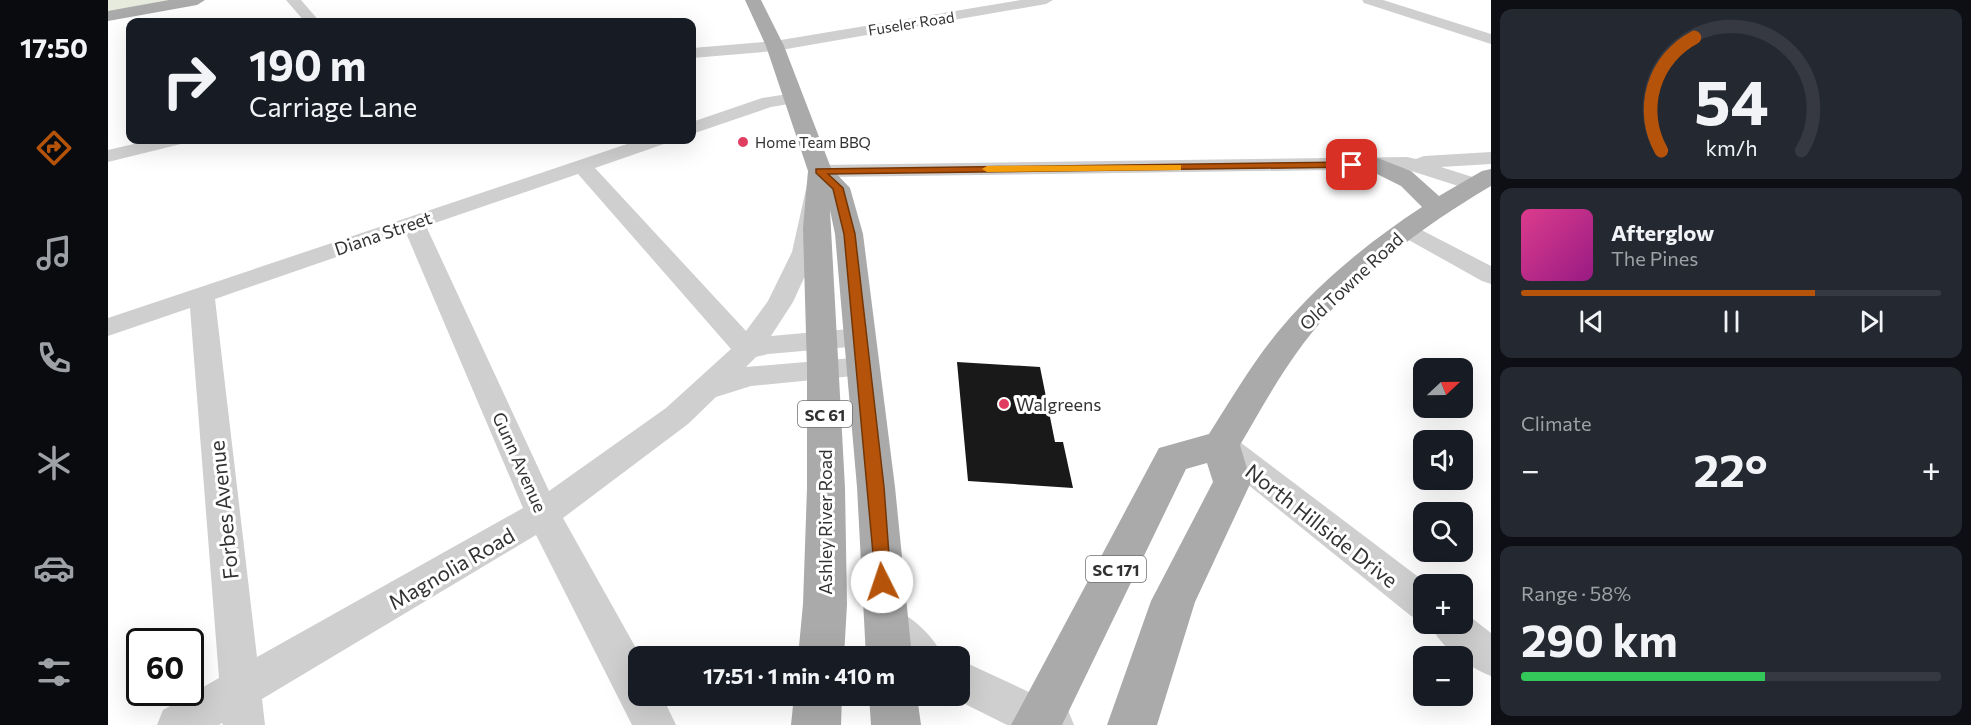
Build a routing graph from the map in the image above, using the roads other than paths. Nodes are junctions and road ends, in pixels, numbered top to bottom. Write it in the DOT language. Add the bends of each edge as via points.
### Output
graph roads {
  1 [pos="197,0"];
  2 [pos="293,0"];
  3 [pos="753,0"];
  4 [pos="1046,0"];
  5 [pos="1369,0"];
  6 [pos="108,16"];
  7 [pos="309,18"];
  8 [pos="1491,39"];
  9 [pos="775,46"];
  10 [pos="696,53"];
  11 [pos="795,98"];
  12 [pos="696,127"];
  13 [pos="158,144"];
  14 [pos="645,144"];
  15 [pos="108,156"];
  16 [pos="1491,158"];
  17 [pos="1407,163"];
  18 [pos="1375,164"];
  19 [pos="581,165"];
  20 [pos="820,171"];
  21 [pos="1482,180"];
  22 [pos="1437,209"];
  23 [pos="413,223"];
  24 [pos="1406,229"];
  25 [pos="1491,276"];
  26 [pos="202,295"];
  27 [pos="108,327"];
  28 [pos="747,350"];
  29 [pos="863,352"];
  30 [pos="823,355"];
  31 [pos="708,388"];
  32 [pos="1221,445"];
  33 [pos="543,514"];
  34 [pos="1413,595"];
  35 [pos="1462,634"];
  36 [pos="887,640"];
  37 [pos="822,646"];
  38 [pos="1491,657"];
  39 [pos="628,675"];
  40 [pos="970,685"];
  41 [pos="645,706"];
  42 [pos="817,706"];
  43 [pos="894,706"];
  44 [pos="242,708"];
  45 [pos="1043,723"];
  46 [pos="178,725"];
  47 [pos="655,725"];
  48 [pos="816,725"];
  49 [pos="896,725"];
  50 [pos="1132,725"];
  1 -- 6 [label="main road"];
  2 -- 7 [label="street"];
  3 -- 9 [label="main road, Ashley River Road / SC 61"];
  4 -- 9 [label="street, Fuseler Road"];
  5 -- 8 [label="street"];
  9 -- 10 [label="street, Fuseler Road"];
  9 -- 11 [label="main road, Ashley River Road / SC 61"];
  11 -- 12 [label="street" via="768,102"];
  11 -- 20 [label="main road, Ashley River Road / SC 61"];
  13 -- 15 [label="street"];
  14 -- 19 [label="street, Diana Street"];
  16 -- 17 [label="street"];
  17 -- 18 [label="street"];
  17 -- 21 [label="street"];
  18 -- 20 [label="street"];
  18 -- 22 [label="main road" via="1416,183"];
  19 -- 23 [label="street, Diana Street"];
  19 -- 28 [label="street"];
  20 -- 28 [label="street, Magnolia Road" via="804,252 780,302"];
  20 -- 29 [label="main road, Ashley River Road / SC 61" via="838,188 849,234"];
  20 -- 30 [label="main road, Ashley River Road / SC 61" via="816,228"];
  21 -- 22 [label="main road, Old Towne Road"];
  22 -- 24 [label="main road, Old Towne Road"];
  23 -- 26 [label="street, Diana Street"];
  23 -- 33 [label="street, Gunn Avenue"];
  24 -- 25 [label="street"];
  24 -- 32 [label="main road, Old Towne Road" via="1338,288 1294,333"];
  26 -- 27 [label="street, Diana Street"];
  26 -- 44 [label="street, Forbes Avenue"];
  28 -- 30 [label="street, Magnolia Road"];
  28 -- 31 [label="street, Magnolia Road"];
  29 -- 30 [label="street, Magnolia Road"];
  29 -- 36 [label="main road, Ashley River Road / SC 61"];
  30 -- 31 [label="street, Magnolia Road"];
  30 -- 37 [label="main road, Ashley River Road / SC 61" via="826,511"];
  31 -- 33 [label="street, Magnolia Road" via="677,416"];
  32 -- 34 [label="street, North Hillside Drive"];
  32 -- 45 [label="main road, SC 171" via="1173,458"];
  32 -- 50 [label="main road" via="1232,482 1173,601"];
  33 -- 39 [label="street, Gunn Avenue"];
  33 -- 44 [label="street, Magnolia Road"];
  35 -- 38 [label="street"];
  40 -- 45 [label="street"];
  41 -- 47 [label="street, Gunn Avenue"];
  42 -- 48 [label="main road"];
  43 -- 49 [label="main road"];
  44 -- 46 [label="street, Magnolia Road"];
}
